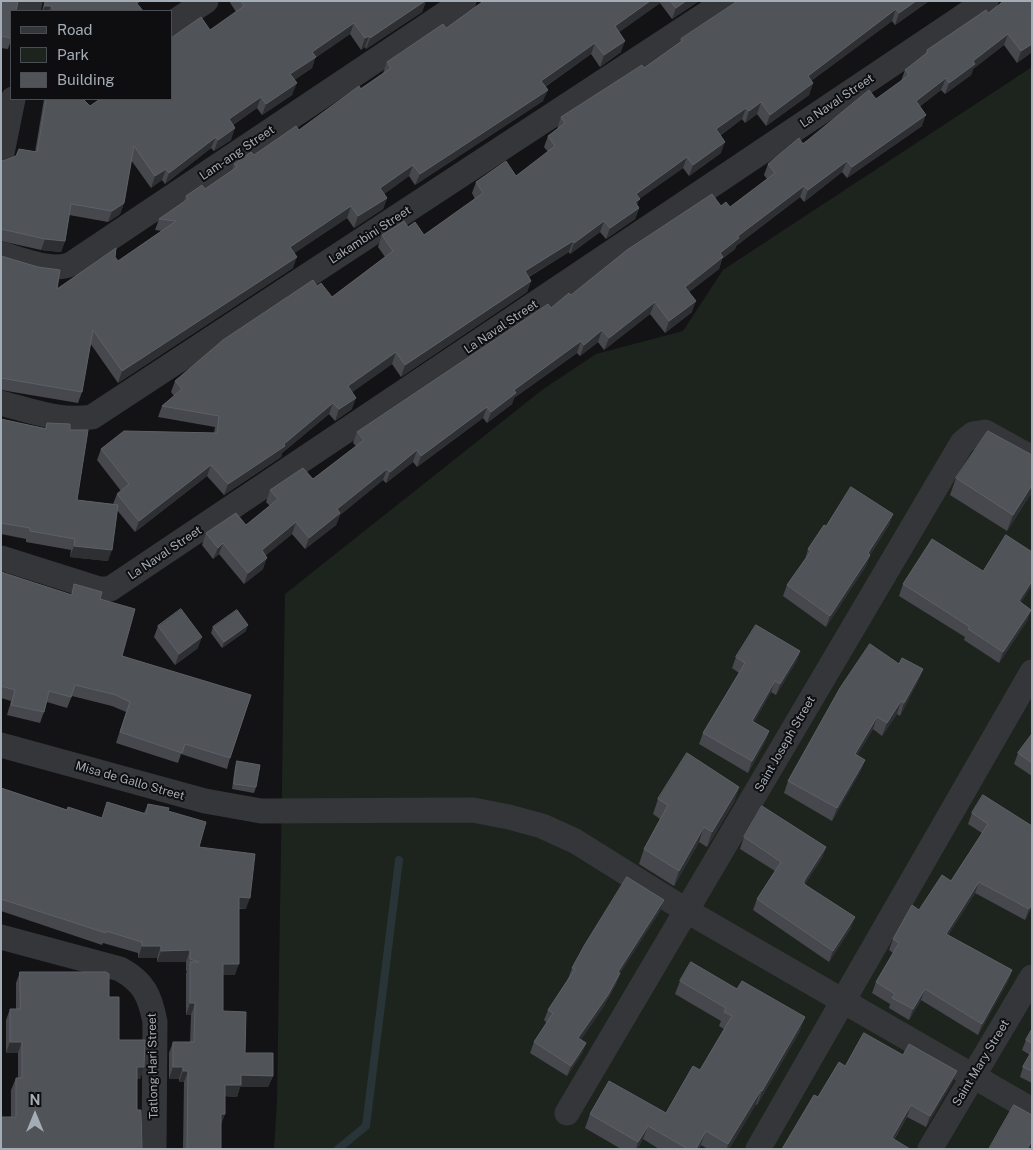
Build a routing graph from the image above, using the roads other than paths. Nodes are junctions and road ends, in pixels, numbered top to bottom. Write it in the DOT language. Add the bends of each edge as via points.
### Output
graph roads {
  1 [pos="206,1"];
  2 [pos="464,1"];
  3 [pos="726,1"];
  4 [pos="986,1"];
  5 [pos="172,23"];
  6 [pos="13,100"];
  7 [pos="1,158"];
  8 [pos="1,254"];
  9 [pos="1,403"];
  10 [pos="1032,458"];
  11 [pos="1,558"];
  12 [pos="1032,672"];
  13 [pos="1,745"];
  14 [pos="687,911"];
  15 [pos="1,937"];
  16 [pos="1032,977"];
  17 [pos="843,1000"];
  18 [pos="973,1076"];
  19 [pos="1032,1110"];
  20 [pos="567,1113"];
  21 [pos="154,1149"];
  22 [pos="758,1149"];
  23 [pos="930,1149"];
  1 -- 5 [label="street"];
  2 -- 8 [label="street, Lam-ang Street" via="66,267"];
  3 -- 9 [label="street, Lakambini Street" via="92,417 74,420"];
  4 -- 11 [label="street, La Naval Street" via="110,589 99,589"];
  6 -- 7 [label="street"];
  10 -- 14 [label="street, Saint Joseph Street" via="985,432 973,434 962,443"];
  12 -- 17 [label="street"];
  13 -- 14 [label="street, Misa de Gallo Street" via="204,801 261,811 473,810 509,817 542,826 575,841"];
  14 -- 17 [label="street, Misa de Gallo Street"];
  14 -- 20 [label="street, Saint Joseph Street"];
  15 -- 21 [label="street, Tatlong Hari Street" via="120,970 135,977 145,990 155,1022"];
  16 -- 18 [label="street, Saint Mary Street"];
  17 -- 18 [label="street, Misa de Gallo Street"];
  17 -- 22 [label="street"];
  18 -- 19 [label="street, Misa de Gallo Street"];
  18 -- 23 [label="street, Saint Mary Street"];
}
